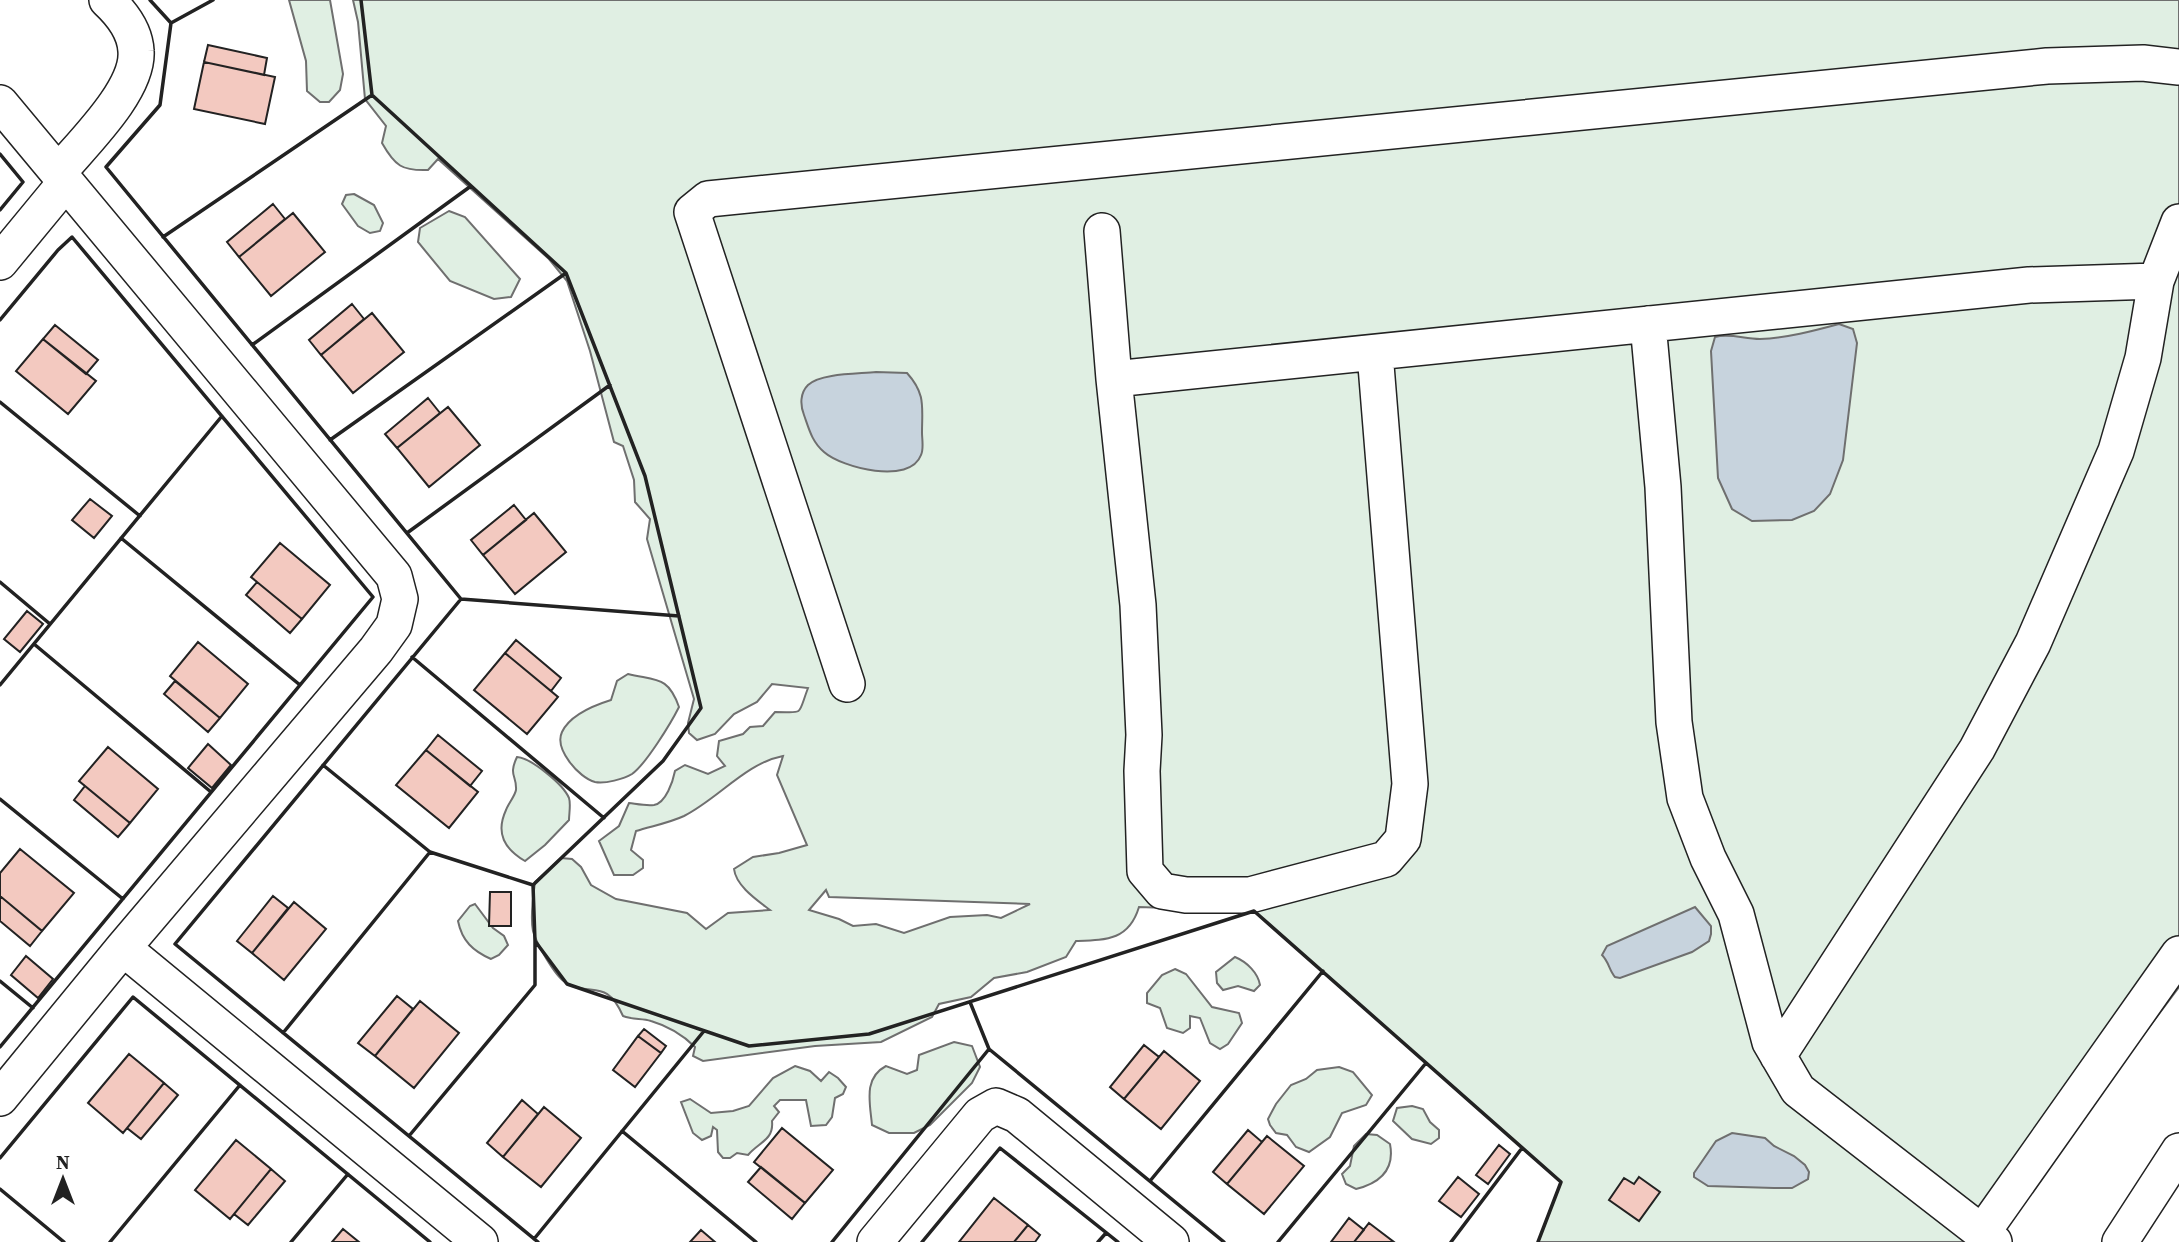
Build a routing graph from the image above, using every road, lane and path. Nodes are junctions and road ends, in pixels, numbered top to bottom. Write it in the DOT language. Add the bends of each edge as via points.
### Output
graph roads {
  1 [pos="107,0"];
  2 [pos="2179,67"];
  3 [pos="0,103"];
  4 [pos="62,177"];
  5 [pos="2179,222"];
  6 [pos="1102,231"];
  7 [pos="0,262"];
  8 [pos="2156,281"];
  9 [pos="1648,324"];
  10 [pos="1375,353"];
  11 [pos="1114,379"];
  12 [pos="848,684"];
  13 [pos="123,948"];
  14 [pos="2179,954"];
  15 [pos="1778,1056"];
  16 [pos="0,1098"];
  17 [pos="2179,1151"];
  18 [pos="1988,1238"];
  19 [pos="480,1242"];
  20 [pos="875,1242"];
  21 [pos="1171,1242"];
  22 [pos="2120,1242"];
  1 -- 4 [label="street" via="131,31 136,52 132,74"];
  2 -- 12 [label="street" via="2143,63 2047,66 708,199 692,212"];
  3 -- 4 [label="street"];
  4 -- 7 [label="street"];
  4 -- 13 [label="street" via="394,576 400,598 394,625 376,650"];
  5 -- 8 [label="street"];
  6 -- 11 [label="street"];
  8 -- 9 [label="street" via="2029,285"];
  8 -- 15 [label="street" via="2143,358 2116,451 2033,643 1978,749"];
  9 -- 10 [label="street"];
  9 -- 15 [label="street" via="1674,722 1685,798 1736,914 1770,1042"];
  10 -- 11 [label="street"];
  10 -- 11 [label="street" via="1410,784 1403,839 1386,859 1250,895 1162,891 1145,871 1138,605"];
  13 -- 16 [label="street"];
  13 -- 19 [label="street"];
  14 -- 18 [label="street"];
  15 -- 18 [label="street" via="1798,1090"];
  17 -- 22 [label="street"];
  20 -- 21 [label="street" via="980,1115 996,1106 1017,1115"];
}
